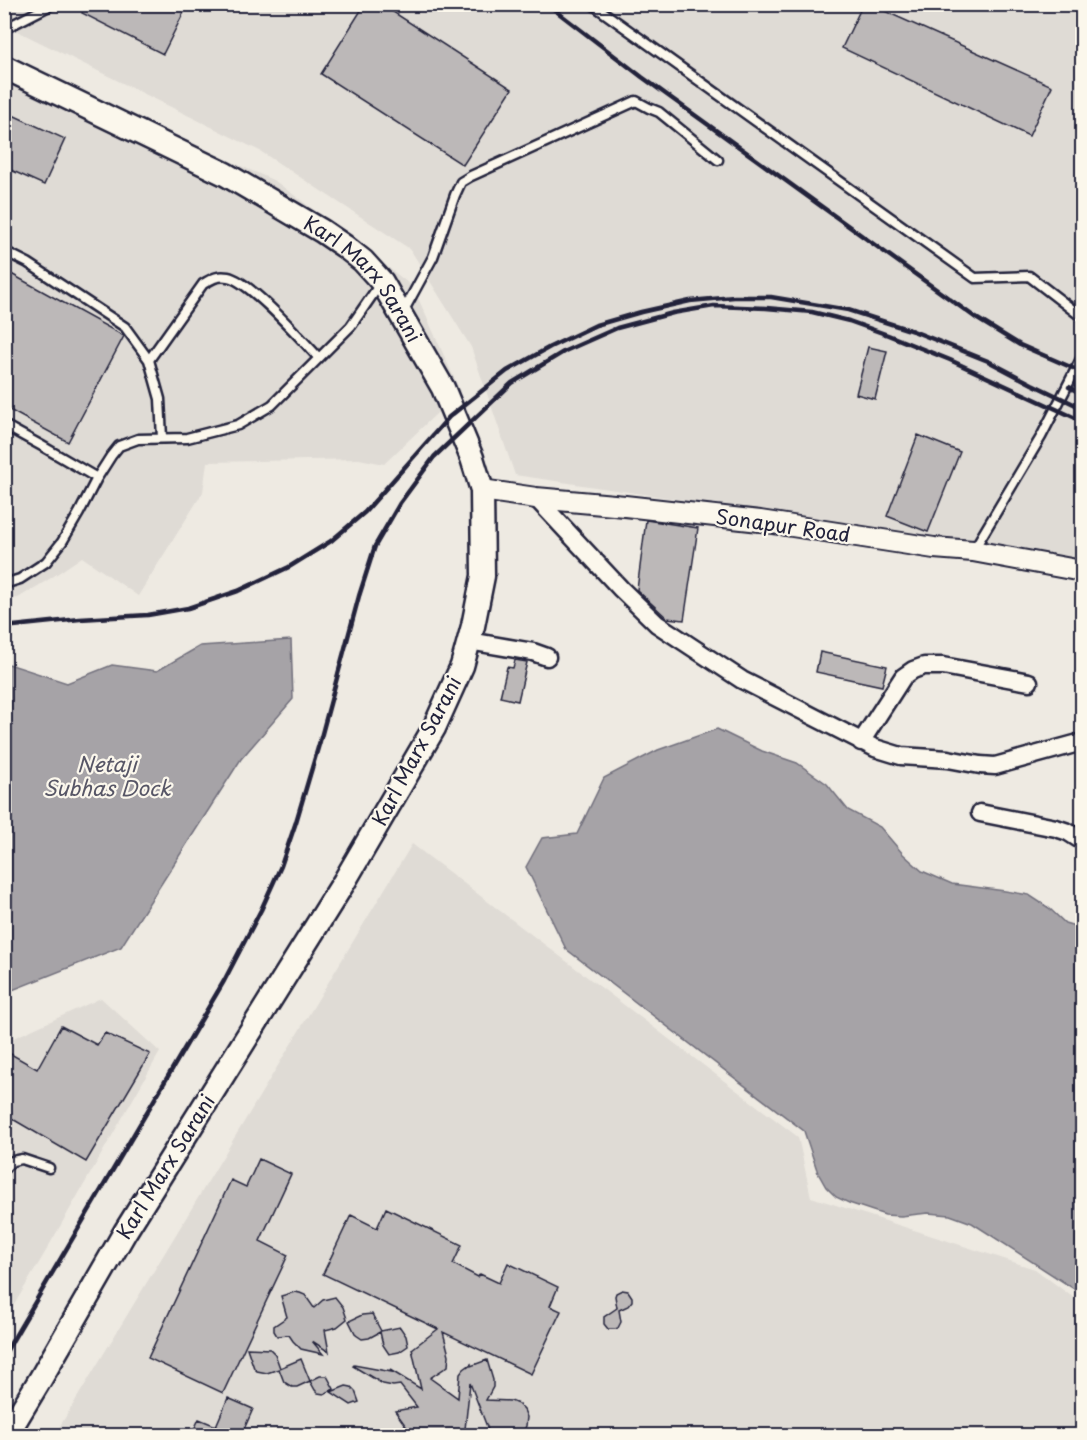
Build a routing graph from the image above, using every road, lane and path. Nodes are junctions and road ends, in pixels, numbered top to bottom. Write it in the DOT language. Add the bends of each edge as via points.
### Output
graph roads {
  1 [pos="53,4"];
  2 [pos="592,4"];
  3 [pos="4,29"];
  4 [pos="4,67"];
  5 [pos="718,159"];
  6 [pos="4,251"];
  7 [pos="382,282"];
  8 [pos="401,315"];
  9 [pos="1083,317"];
  10 [pos="1083,357"];
  11 [pos="319,358"];
  12 [pos="149,360"];
  13 [pos="4,426"];
  14 [pos="162,438"];
  15 [pos="97,478"];
  16 [pos="482,490"];
  17 [pos="536,498"];
  18 [pos="973,551"];
  19 [pos="1083,571"];
  20 [pos="4,584"];
  21 [pos="469,641"];
  22 [pos="547,657"];
  23 [pos="1029,682"];
  24 [pos="861,742"];
  25 [pos="1083,742"];
  26 [pos="980,813"];
  27 [pos="1083,841"];
  28 [pos="49,1168"];
  29 [pos="4,1169"];
  30 [pos="6,1436"];
  1 -- 3 [label="lane"];
  2 -- 9 [label="lane" via="975,278 1029,276"];
  4 -- 7 [label="main road, Karl Marx Sarani" via="225,174 344,246"];
  5 -- 8 [label="lane" via="659,112 636,101 471,177 461,182 433,258"];
  6 -- 12 [label="lane" via="125,327"];
  7 -- 8 [label="main road, Karl Marx Sarani"];
  7 -- 11 [label="lane" via="351,326"];
  8 -- 16 [label="main road, Karl Marx Sarani" via="443,388"];
  10 -- 18 [label="lane"];
  11 -- 12 [label="lane" via="251,290 231,277 215,276 202,284"];
  11 -- 14 [label="lane" via="272,405 238,425 187,438"];
  12 -- 14 [label="lane" via="160,399"];
  13 -- 15 [label="lane"];
  14 -- 15 [label="lane" via="138,439 119,446"];
  15 -- 20 [label="lane" via="62,542 46,562"];
  16 -- 17 [label="street, Sonapur Road"];
  16 -- 21 [label="main road, Karl Marx Sarani" via="483,576"];
  17 -- 18 [label="street, Sonapur Road" via="760,521"];
  17 -- 24 [label="street" via="657,624 742,680"];
  18 -- 19 [label="street, Sonapur Road"];
  21 -- 22 [label="street"];
  21 -- 30 [label="main road, Karl Marx Sarani" via="434,728 344,882 125,1233"];
  23 -- 24 [label="street" via="924,666 903,677"];
  24 -- 25 [label="street" via="901,756 988,766"];
  26 -- 27 [label="street" via="1056,828"];
  28 -- 29 [label="lane" via="22,1159 12,1161"];
}
